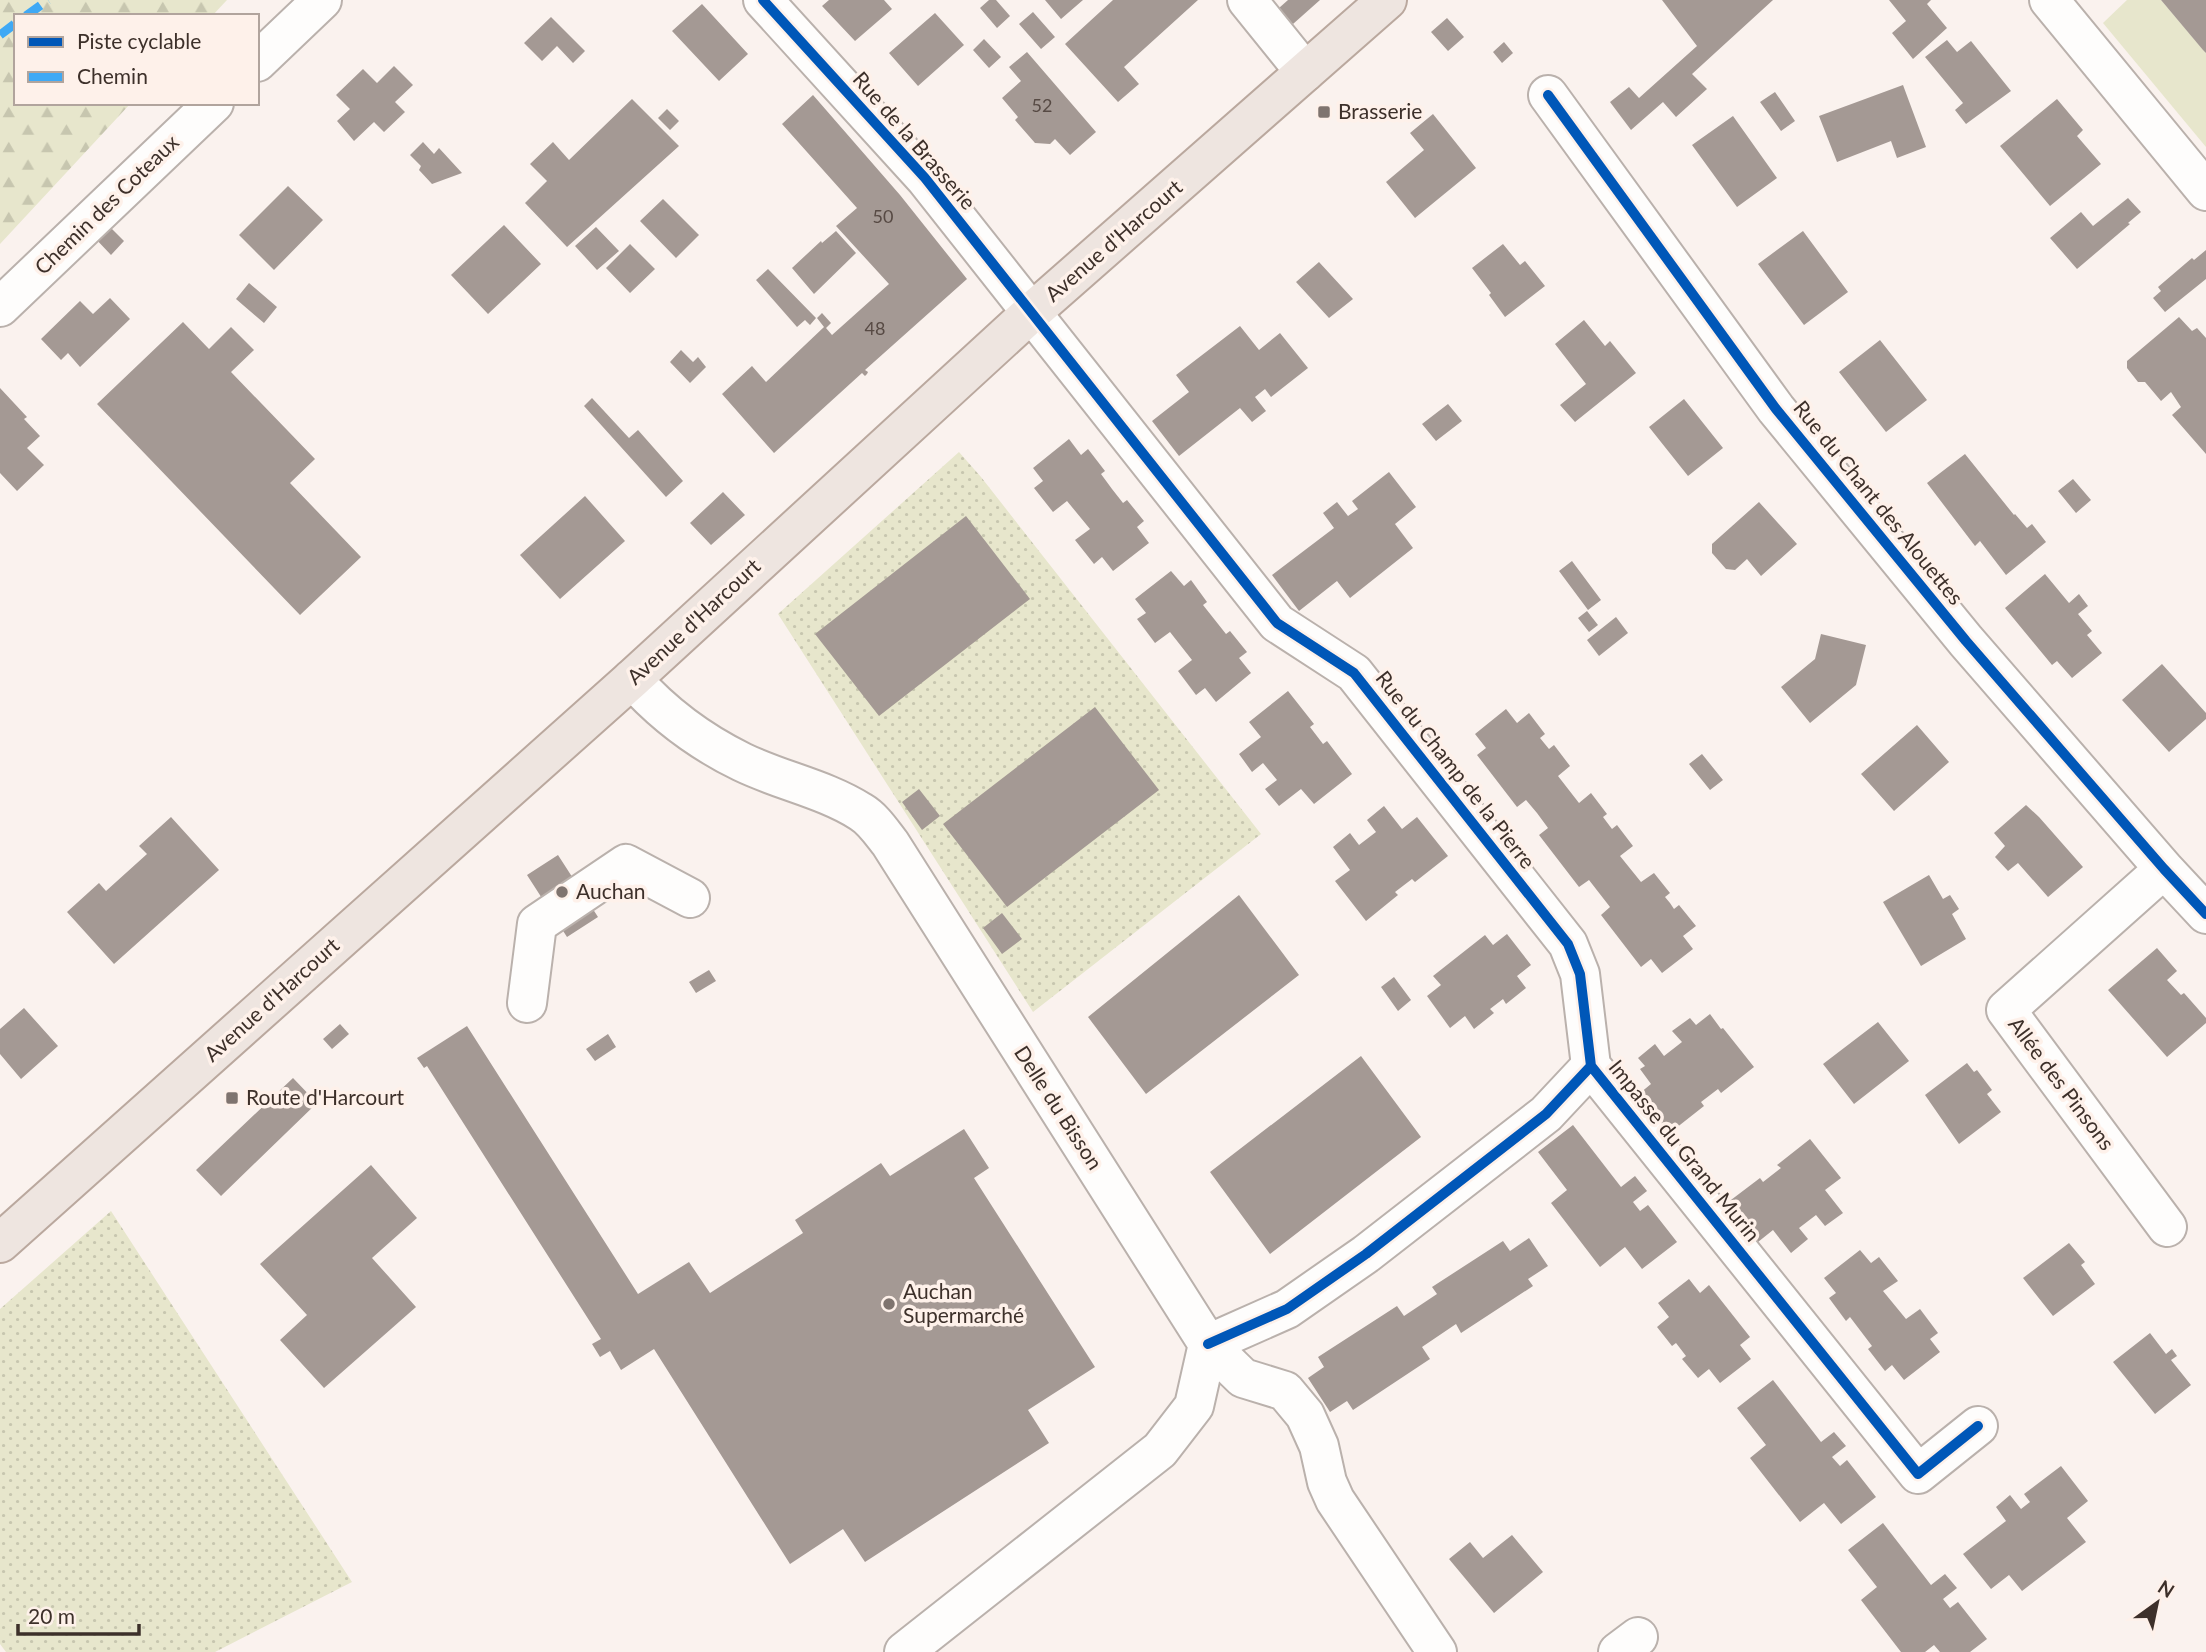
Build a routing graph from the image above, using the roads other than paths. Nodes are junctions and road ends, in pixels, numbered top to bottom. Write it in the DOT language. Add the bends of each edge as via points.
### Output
graph roads {
  1 [pos="322,0"];
  2 [pos="763,0"];
  3 [pos="1247,0"];
  4 [pos="1387,0"];
  5 [pos="2049,0"];
  6 [pos="259,60"];
  7 [pos="1305,72"];
  8 [pos="1548,94"];
  9 [pos="212,105"];
  10 [pos="2206,191"];
  11 [pos="0,307"];
  12 [pos="1032,312"];
  13 [pos="632,679"];
  14 [pos="2164,869"];
  15 [pos="690,898"];
  16 [pos="2206,914"];
  17 [pos="527,1003"];
  18 [pos="1591,1066"];
  19 [pos="2167,1227"];
  20 [pos="0,1243"];
  21 [pos="1208,1344"];
  22 [pos="1978,1426"];
  23 [pos="904,1652"];
  24 [pos="1437,1652"];
  1 -- 6 [label="street"];
  2 -- 12 [label="street, Rue de la Brasserie" via="925,178"];
  3 -- 7 [label="street"];
  4 -- 7 [label="main road, Avenue d'Harcourt"];
  5 -- 10 [label="street"];
  7 -- 12 [label="main road, Avenue d'Harcourt"];
  8 -- 14 [label="street, Rue du Chant des Alouettes" via="1776,410 1966,641"];
  9 -- 11 [label="street, Chemin des Coteaux"];
  12 -- 13 [label="main road, Avenue d'Harcourt"];
  12 -- 18 [label="street, Rue du Champ de la Pierre" via="1277,623 1354,673 1568,944 1580,974"];
  13 -- 20 [label="main road, Avenue d'Harcourt"];
  13 -- 21 [label="street, Delle du Bisson" via="655,705 706,743 863,813 890,844"];
  14 -- 16 [label="street, Rue du Chant des Alouettes"];
  14 -- 19 [label="street, Allée des Pinsons" via="2006,1010"];
  15 -- 17 [label="street" via="626,864 537,924"];
  18 -- 21 [label="street, Impasse du Grand Murin" via="1546,1114 1366,1254 1287,1309"];
  18 -- 22 [label="street, Impasse du Grand Murin" via="1918,1474"];
  21 -- 23 [label="street" via="1194,1406 1160,1450"];
  21 -- 24 [label="street, Delle du Bisson" via="1243,1378 1285,1391 1305,1415 1335,1500"];
}
